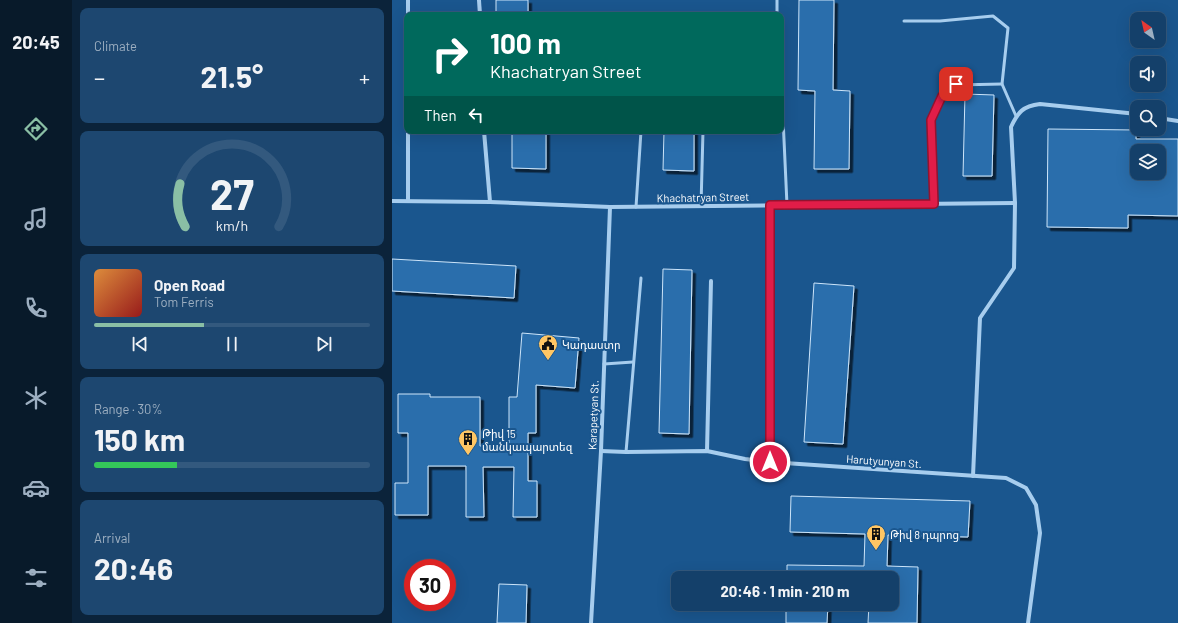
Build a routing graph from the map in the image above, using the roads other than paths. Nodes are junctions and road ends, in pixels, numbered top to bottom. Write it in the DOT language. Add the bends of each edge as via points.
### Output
graph roads {
  1 [pos="408,0"];
  2 [pos="479,0"];
  3 [pos="777,0"];
  4 [pos="408,12"];
  5 [pos="480,12"];
  6 [pos="777,12"];
  7 [pos="904,21"];
  8 [pos="1002,84"];
  9 [pos="1130,113"];
  10 [pos="1016,116"];
  11 [pos="1166,119"];
  12 [pos="1178,121"];
  13 [pos="408,134"];
  14 [pos="484,134"];
  15 [pos="641,134"];
  16 [pos="703,134"];
  17 [pos="784,134"];
  18 [pos="392,201"];
  19 [pos="408,201"];
  20 [pos="490,202"];
  21 [pos="1015,203"];
  22 [pos="934,204"];
  23 [pos="770,205"];
  24 [pos="787,205"];
  25 [pos="701,206"];
  26 [pos="610,207"];
  27 [pos="636,207"];
  28 [pos="641,278"];
  29 [pos="711,281"];
  30 [pos="634,362"];
  31 [pos="604,364"];
  32 [pos="601,451"];
  33 [pos="707,451"];
  34 [pos="626,452"];
  35 [pos="770,462"];
  36 [pos="974,476"];
  37 [pos="591,623"];
  38 [pos="1028,623"];
  1 -- 4 [label="street"];
  2 -- 5 [label="street"];
  3 -- 6 [label="lane"];
  7 -- 8 [label="lane" via="940,21 993,16 1008,28"];
  8 -- 10 [label="lane"];
  8 -- 22 [label="lane" via="956,84 942,96 931,120"];
  9 -- 10 [label="street" via="1040,104 1029,106"];
  10 -- 21 [label="street" via="1011,127"];
  11 -- 12 [label="street"];
  13 -- 19 [label="street"];
  14 -- 20 [label="street"];
  15 -- 27 [label="lane"];
  16 -- 25 [label="lane"];
  17 -- 24 [label="lane"];
  18 -- 19 [label="street, Khachatryan Street"];
  19 -- 20 [label="street, Khachatryan Street"];
  20 -- 26 [label="street, Khachatryan Street"];
  21 -- 22 [label="street, Khachatryan Street"];
  21 -- 36 [label="street" via="1014,268 980,318"];
  22 -- 24 [label="street, Khachatryan Street"];
  23 -- 24 [label="street, Khachatryan Street"];
  23 -- 25 [label="street, Khachatryan Street"];
  23 -- 35 [label="street"];
  25 -- 27 [label="street, Khachatryan Street"];
  26 -- 27 [label="street, Khachatryan Street"];
  26 -- 31 [label="street, Karapetyan St."];
  28 -- 30 [label="lane"];
  29 -- 33 [label="street"];
  30 -- 31 [label="lane"];
  30 -- 34 [label="lane"];
  31 -- 32 [label="street, Karapetyan St."];
  32 -- 34 [label="street, Harutyunyan St."];
  32 -- 37 [label="street, Karapetyan St."];
  33 -- 34 [label="street, Harutyunyan St."];
  33 -- 35 [label="street, Harutyunyan St."];
  35 -- 36 [label="street, Harutyunyan St."];
  36 -- 38 [label="street, Harutyunyan St." via="1006,478 1026,488 1036,505 1040,533"];
}
